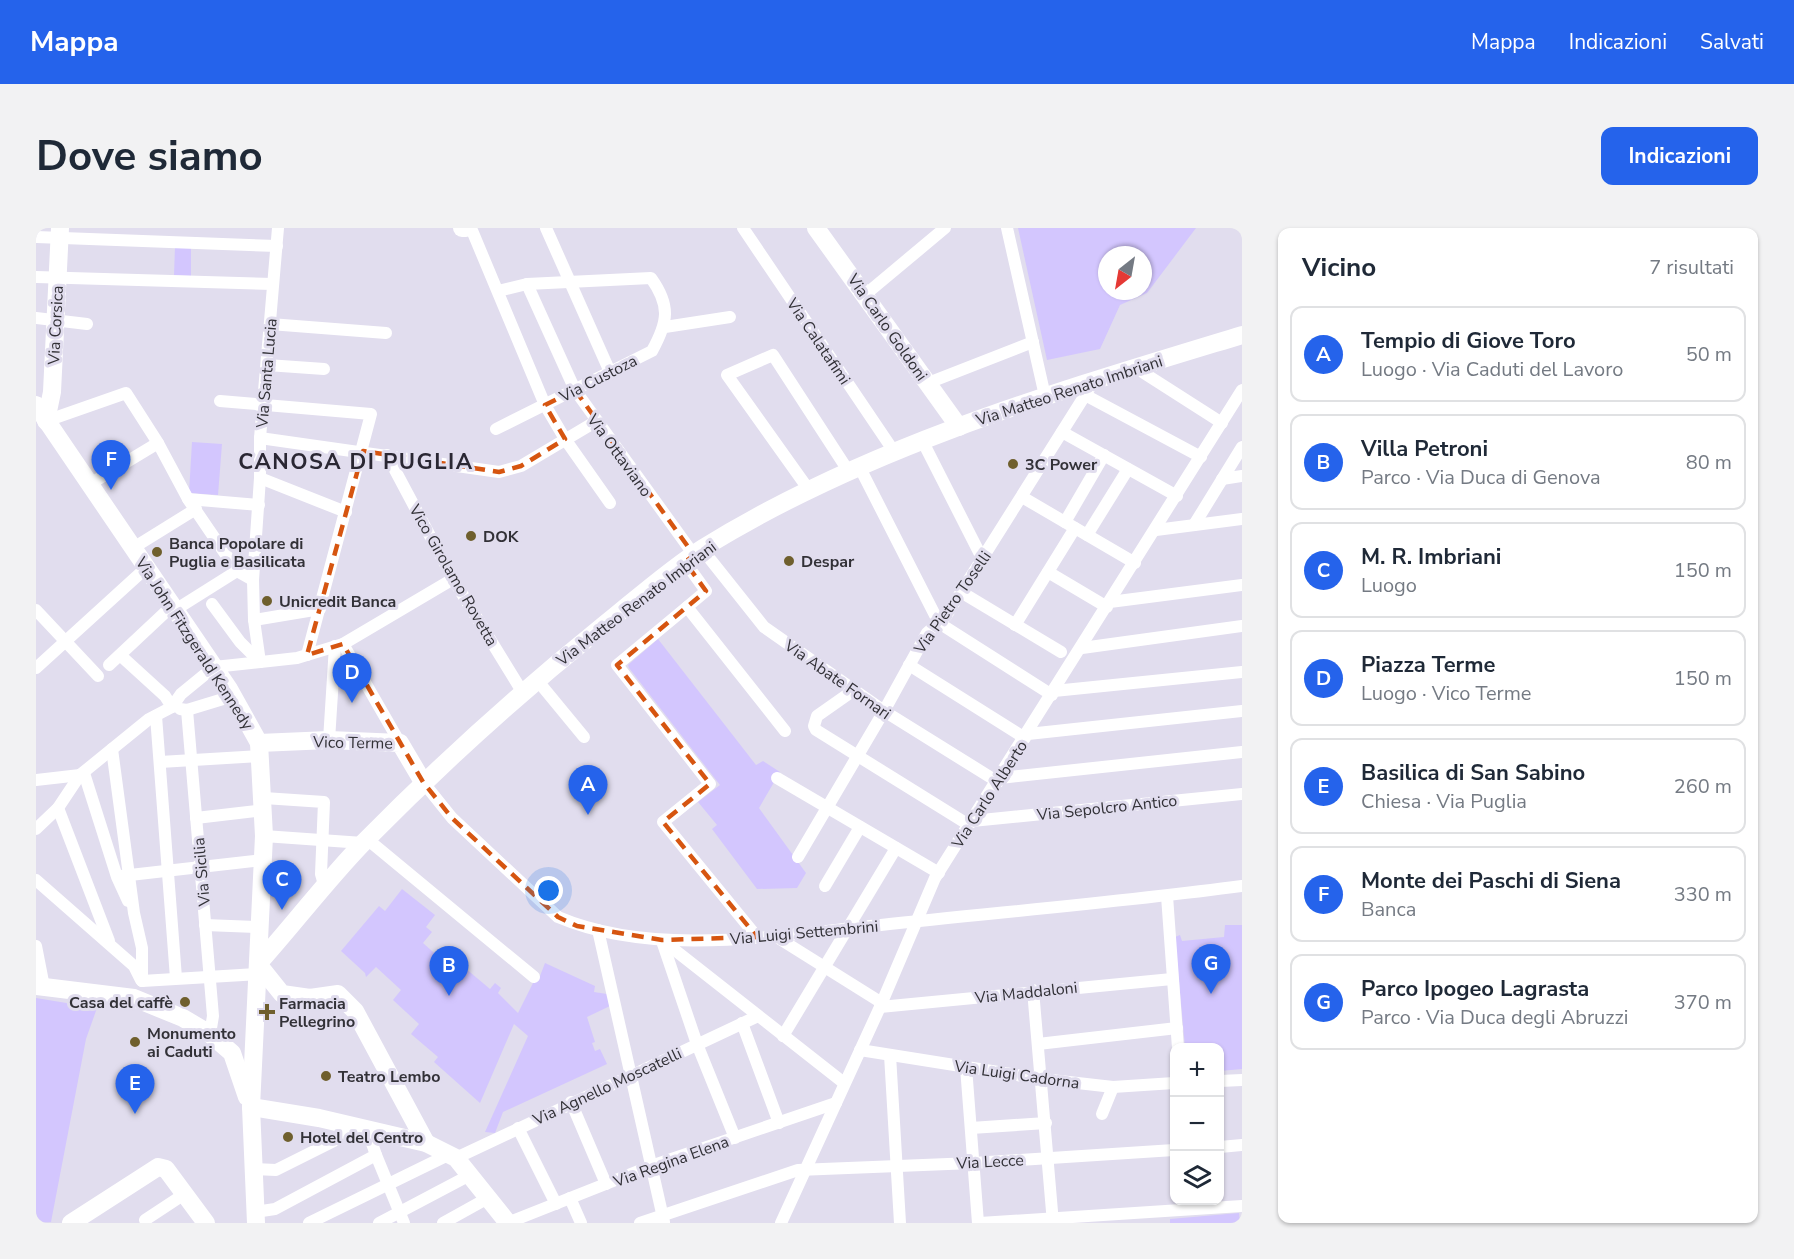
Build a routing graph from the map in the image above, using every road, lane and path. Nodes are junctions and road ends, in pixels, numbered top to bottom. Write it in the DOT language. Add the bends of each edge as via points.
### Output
graph roads {
  1 [pos="278,228"];
  2 [pos="471,228"];
  3 [pos="546,228"];
  4 [pos="743,228"];
  5 [pos="816,228"];
  6 [pos="945,228"];
  7 [pos="1007,228"];
  8 [pos="59,233"];
  9 [pos="129,234"];
  10 [pos="36,237"];
  11 [pos="277,246"];
  12 [pos="36,277"];
  13 [pos="57,277"];
  14 [pos="570,282"];
  15 [pos="273,284"];
  16 [pos="527,284"];
  17 [pos="498,291"];
  18 [pos="866,294"];
  19 [pos="730,317"];
  20 [pos="36,318"];
  21 [pos="56,318"];
  22 [pos="87,324"];
  23 [pos="270,324"];
  24 [pos="665,327"];
  25 [pos="386,333"];
  26 [pos="1242,334"];
  27 [pos="1033,342"];
  28 [pos="267,365"];
  29 [pos="1136,368"];
  30 [pos="324,369"];
  31 [pos="610,372"];
  32 [pos="928,383"];
  33 [pos="1090,388"];
  34 [pos="575,390"];
  35 [pos="1242,390"];
  36 [pos="1045,396"];
  37 [pos="220,401"];
  38 [pos="264,404"];
  39 [pos="36,405"];
  40 [pos="545,405"];
  41 [pos="46,420"];
  42 [pos="595,422"];
  43 [pos="1222,423"];
  44 [pos="959,427"];
  45 [pos="496,429"];
  46 [pos="1062,432"];
  47 [pos="260,438"];
  48 [pos="565,439"];
  49 [pos="923,442"];
  50 [pos="158,443"];
  51 [pos="1242,447"];
  52 [pos="363,451"];
  53 [pos="895,453"];
  54 [pos="387,455"];
  55 [pos="1104,455"];
  56 [pos="1201,457"];
  57 [pos="1128,469"];
  58 [pos="854,470"];
  59 [pos="1242,476"];
  60 [pos="260,478"];
  61 [pos="1222,479"];
  62 [pos="90,484"];
  63 [pos="809,490"];
  64 [pos="1022,496"];
  65 [pos="1176,496"];
  66 [pos="188,499"];
  67 [pos="610,503"];
  68 [pos="259,505"];
  69 [pos="196,509"];
  70 [pos="346,512"];
  71 [pos="1242,519"];
  72 [pos="1070,525"];
  73 [pos="1194,525"];
  74 [pos="1156,530"];
  75 [pos="1088,535"];
  76 [pos="133,548"];
  77 [pos="694,556"];
  78 [pos="983,560"];
  79 [pos="1134,563"];
  80 [pos="146,568"];
  81 [pos="237,571"];
  82 [pos="1048,572"];
  83 [pos="453,579"];
  84 [pos="253,580"];
  85 [pos="1242,585"];
  86 [pos="962,592"];
  87 [pos="212,604"];
  88 [pos="1109,605"];
  89 [pos="687,607"];
  90 [pos="173,608"];
  91 [pos="320,609"];
  92 [pos="37,613"];
  93 [pos="254,620"];
  94 [pos="939,623"];
  95 [pos="1015,625"];
  96 [pos="1242,626"];
  97 [pos="66,640"];
  98 [pos="339,645"];
  99 [pos="1082,648"];
  100 [pos="1061,652"];
  101 [pos="120,655"];
  102 [pos="307,655"];
  103 [pos="260,662"];
  104 [pos="109,665"];
  105 [pos="909,666"];
  106 [pos="214,667"];
  107 [pos="36,668"];
  108 [pos="1242,672"];
  109 [pos="98,676"];
  110 [pos="537,680"];
  111 [pos="854,690"];
  112 [pos="523,693"];
  113 [pos="1053,693"];
  114 [pos="233,696"];
  115 [pos="172,707"];
  116 [pos="187,710"];
  117 [pos="884,711"];
  118 [pos="1242,711"];
  119 [pos="156,716"];
  120 [pos="785,731"];
  121 [pos="1026,736"];
  122 [pos="584,737"];
  123 [pos="329,740"];
  124 [pos="400,743"];
  125 [pos="260,749"];
  126 [pos="112,750"];
  127 [pos="1242,752"];
  128 [pos="858,756"];
  129 [pos="190,759"];
  130 [pos="160,762"];
  131 [pos="82,774"];
  132 [pos="777,778"];
  133 [pos="36,780"];
  134 [pos="999,780"];
  135 [pos="423,782"];
  136 [pos="1242,794"];
  137 [pos="264,804"];
  138 [pos="58,808"];
  139 [pos="827,808"];
  140 [pos="196,818"];
  141 [pos="971,823"];
  142 [pos="860,827"];
  143 [pos="36,829"];
  144 [pos="264,836"];
  145 [pos="322,840"];
  146 [pos="365,841"];
  147 [pos="896,848"];
  148 [pos="798,857"];
  149 [pos="263,860"];
  150 [pos="200,867"];
  151 [pos="168,870"];
  152 [pos="939,873"];
  153 [pos="123,876"];
  154 [pos="36,880"];
  155 [pos="825,886"];
  156 [pos="1242,886"];
  157 [pos="325,888"];
  158 [pos="1167,896"];
  159 [pos="916,922"];
  160 [pos="205,925"];
  161 [pos="259,927"];
  162 [pos="598,930"];
  163 [pos="846,930"];
  164 [pos="775,936"];
  165 [pos="758,937"];
  166 [pos="662,940"];
  167 [pos="109,942"];
  168 [pos="36,946"];
  169 [pos="825,967"];
  170 [pos="258,969"];
  171 [pos="210,975"];
  172 [pos="534,977"];
  173 [pos="176,978"];
  174 [pos="1173,979"];
  175 [pos="142,981"];
  176 [pos="40,987"];
  177 [pos="1033,990"];
  178 [pos="282,994"];
  179 [pos="124,997"];
  180 [pos="256,1003"];
  181 [pos="881,1005"];
  182 [pos="758,1016"];
  183 [pos="742,1023"];
  184 [pos="1177,1028"];
  185 [pos="783,1036"];
  186 [pos="254,1037"];
  187 [pos="215,1038"];
  188 [pos="1178,1043"];
  189 [pos="697,1044"];
  190 [pos="1038,1044"];
  191 [pos="860,1050"];
  192 [pos="890,1054"];
  193 [pos="966,1067"];
  194 [pos="630,1075"];
  195 [pos="1042,1079"];
  196 [pos="1242,1080"];
  197 [pos="1224,1081"];
  198 [pos="844,1083"];
  199 [pos="1170,1083"];
  200 [pos="1113,1087"];
  201 [pos="571,1102"];
  202 [pos="836,1103"];
  203 [pos="251,1107"];
  204 [pos="1102,1114"];
  205 [pos="779,1123"];
  206 [pos="1046,1123"];
  207 [pos="361,1128"];
  208 [pos="518,1128"];
  209 [pos="971,1128"];
  210 [pos="735,1138"];
  211 [pos="426,1143"];
  212 [pos="1242,1145"];
  213 [pos="1224,1147"];
  214 [pos="1170,1150"];
  215 [pos="376,1155"];
  216 [pos="453,1156"];
  217 [pos="1050,1158"];
  218 [pos="973,1163"];
  219 [pos="897,1165"];
  220 [pos="651,1166"];
  221 [pos="253,1169"];
  222 [pos="806,1170"];
  223 [pos="470,1175"];
  224 [pos="387,1183"];
  225 [pos="606,1184"];
  226 [pos="186,1193"];
  227 [pos="488,1198"];
  228 [pos="570,1198"];
  229 [pos="556,1204"];
  230 [pos="1192,1205"];
  231 [pos="1242,1206"];
  232 [pos="256,1217"];
  233 [pos="402,1218"];
  234 [pos="663,1219"];
  235 [pos="145,1220"];
  236 [pos="1053,1221"];
  237 [pos="204,1222"];
  238 [pos="70,1223"];
  239 [pos="309,1223"];
  240 [pos="380,1223"];
  241 [pos="443,1223"];
  242 [pos="508,1223"];
  243 [pos="581,1223"];
  244 [pos="640,1223"];
  245 [pos="781,1223"];
  246 [pos="900,1223"];
  247 [pos="979,1223"];
  1 -- 11 [label="street, Via Santa Lucia"];
  2 -- 17 [label="street"];
  3 -- 14 [label="street"];
  4 -- 53 [label="street, Via Calatafimi"];
  5 -- 18 [label="street, Via Carlo Goldoni"];
  6 -- 18 [label="street"];
  7 -- 27 [label="street"];
  8 -- 9 [label="street"];
  8 -- 10 [label="street"];
  8 -- 13 [label="street, Via Corsica"];
  9 -- 11 [label="street"];
  11 -- 15 [label="street, Via Santa Lucia"];
  12 -- 13 [label="street"];
  13 -- 15 [label="street"];
  13 -- 21 [label="street, Via Corsica"];
  14 -- 16 [label="street"];
  14 -- 24 [label="street" via="651,278 663,295"];
  14 -- 31 [label="street"];
  15 -- 23 [label="street, Via Santa Lucia"];
  16 -- 17 [label="street"];
  16 -- 34 [label="street, Via Ottaviano"];
  17 -- 40 [label="street"];
  18 -- 32 [label="street, Via Carlo Goldoni"];
  19 -- 24 [label="street"];
  20 -- 21 [label="street"];
  21 -- 22 [label="street"];
  21 -- 41 [label="street, Via Corsica" via="52,393"];
  23 -- 25 [label="street"];
  23 -- 28 [label="street, Via Santa Lucia"];
  24 -- 31 [label="street, Via Custoza" via="652,351"];
  26 -- 29 [label="street, Via Matteo Renato Imbriani"];
  27 -- 32 [label="street"];
  27 -- 36 [label="street"];
  28 -- 30 [label="street"];
  28 -- 38 [label="street, Via Santa Lucia"];
  29 -- 33 [label="street, Via Matteo Renato Imbriani"];
  29 -- 43 [label="street"];
  31 -- 34 [label="street, Via Custoza"];
  32 -- 44 [label="street, Via Carlo Goldoni"];
  33 -- 36 [label="street, Via Matteo Renato Imbriani"];
  33 -- 46 [label="street, Via Pietro Toselli"];
  33 -- 56 [label="street"];
  34 -- 40 [label="street, Via Custoza"];
  34 -- 42 [label="street, Via Ottaviano"];
  35 -- 43 [label="street, Via Carlo Alberto"];
  36 -- 44 [label="street, Via Matteo Renato Imbriani"];
  37 -- 38 [label="street"];
  38 -- 47 [label="street, Via Santa Lucia"];
  38 -- 52 [label="street" via="371,414"];
  39 -- 41 [label="street, Via John Fitzgerald Kennedy"];
  40 -- 45 [label="street, Via Custoza"];
  40 -- 48 [label="street"];
  41 -- 50 [label="street" via="126,393"];
  41 -- 62 [label="street, Via John Fitzgerald Kennedy"];
  42 -- 48 [label="street"];
  42 -- 77 [label="street, Via Ottaviano"];
  43 -- 56 [label="street, Via Carlo Alberto"];
  44 -- 49 [label="street, Via Matteo Renato Imbriani"];
  46 -- 55 [label="street"];
  46 -- 64 [label="street, Via Pietro Toselli"];
  47 -- 52 [label="street"];
  47 -- 60 [label="street, Via Santa Lucia"];
  48 -- 54 [label="street" via="521,466 499,472"];
  48 -- 67 [label="street"];
  49 -- 53 [label="street, Via Matteo Renato Imbriani"];
  49 -- 78 [label="street"];
  50 -- 62 [label="street"];
  50 -- 66 [label="street"];
  51 -- 61 [label="street"];
  52 -- 54 [label="street"];
  52 -- 70 [label="street"];
  53 -- 58 [label="street, Via Matteo Renato Imbriani"];
  54 -- 83 [label="street, Vico Girolamo Rovetta"];
  55 -- 57 [label="street"];
  55 -- 72 [label="street"];
  56 -- 65 [label="street, Via Carlo Alberto"];
  57 -- 65 [label="street"];
  57 -- 75 [label="street"];
  58 -- 63 [label="street, Via Matteo Renato Imbriani"];
  58 -- 63 [label="street" via="773,355 727,375"];
  58 -- 94 [label="street"];
  59 -- 61 [label="street"];
  60 -- 68 [label="street, Via Santa Lucia"];
  60 -- 70 [label="street"];
  61 -- 73 [label="street"];
  62 -- 76 [label="street, Via John Fitzgerald Kennedy"];
  63 -- 77 [label="street, Via Matteo Renato Imbriani"];
  64 -- 72 [label="street"];
  64 -- 78 [label="street, Via Pietro Toselli"];
  65 -- 74 [label="street, Via Carlo Alberto"];
  66 -- 68 [label="street"];
  66 -- 69 [label="street"];
  68 -- 84 [label="street, Via Santa Lucia"];
  69 -- 76 [label="street"];
  69 -- 81 [label="street"];
  70 -- 91 [label="street"];
  71 -- 73 [label="street"];
  72 -- 75 [label="street"];
  72 -- 82 [label="street"];
  73 -- 74 [label="street"];
  74 -- 79 [label="street, Via Carlo Alberto"];
  75 -- 79 [label="street"];
  76 -- 80 [label="street, Via John Fitzgerald Kennedy"];
  77 -- 89 [label="street" via="706,591"];
  77 -- 110 [label="street, Via Matteo Renato Imbriani"];
  77 -- 111 [label="street, Via Abate Fornari" via="764,627"];
  78 -- 86 [label="street, Via Pietro Toselli"];
  79 -- 88 [label="street, Via Carlo Alberto"];
  80 -- 90 [label="street, Via John Fitzgerald Kennedy"];
  80 -- 97 [label="street"];
  81 -- 84 [label="street"];
  81 -- 90 [label="street"];
  82 -- 88 [label="street"];
  82 -- 95 [label="street"];
  83 -- 98 [label="street"];
  83 -- 112 [label="street, Vico Girolamo Rovetta"];
  84 -- 93 [label="street, Via Santa Lucia"];
  85 -- 88 [label="street"];
  86 -- 94 [label="street, Via Pietro Toselli"];
  86 -- 95 [label="street"];
  87 -- 103 [label="street"];
  88 -- 99 [label="street, Via Carlo Alberto"];
  89 -- 120 [label="street"];
  89 -- 165 [label="street" via="617,664 710,784 663,822"];
  90 -- 101 [label="street"];
  90 -- 106 [label="street, Via John Fitzgerald Kennedy"];
  91 -- 93 [label="street"];
  91 -- 102 [label="street"];
  92 -- 97 [label="street"];
  93 -- 103 [label="street, Via Santa Lucia"];
  94 -- 105 [label="street, Via Pietro Toselli" via="927,633"];
  94 -- 113 [label="street"];
  95 -- 100 [label="street"];
  96 -- 99 [label="street"];
  97 -- 107 [label="street"];
  97 -- 109 [label="street"];
  98 -- 102 [label="street"];
  98 -- 123 [label="street"];
  98 -- 124 [label="street"];
  99 -- 113 [label="street, Via Carlo Alberto"];
  101 -- 104 [label="street"];
  101 -- 115 [label="street"];
  102 -- 103 [label="street"];
  103 -- 106 [label="street"];
  105 -- 117 [label="street, Via Pietro Toselli"];
  105 -- 121 [label="street"];
  106 -- 114 [label="street, Via John Fitzgerald Kennedy"];
  106 -- 115 [label="street"];
  108 -- 113 [label="street"];
  110 -- 112 [label="street, Via Matteo Renato Imbriani"];
  110 -- 122 [label="street"];
  111 -- 117 [label="street, Via Abate Fornari"];
  111 -- 128 [label="street" via="817,716 813,726"];
  112 -- 135 [label="street, Via Matteo Renato Imbriani"];
  113 -- 121 [label="street, Via Carlo Alberto"];
  114 -- 116 [label="street"];
  114 -- 125 [label="street, Via John Fitzgerald Kennedy"];
  115 -- 116 [label="street"];
  115 -- 119 [label="street"];
  116 -- 129 [label="street, Via Sicilia"];
  117 -- 128 [label="street, Via Pietro Toselli"];
  117 -- 134 [label="street, Via Abate Fornari"];
  118 -- 121 [label="street"];
  119 -- 126 [label="street"];
  119 -- 130 [label="street"];
  121 -- 134 [label="street, Via Carlo Alberto"];
  123 -- 124 [label="street, Vico Terme"];
  123 -- 125 [label="street, Vico Terme"];
  124 -- 135 [label="street, Vico Terme"];
  125 -- 129 [label="street"];
  125 -- 137 [label="street, Via John Fitzgerald Kennedy"];
  126 -- 131 [label="street"];
  126 -- 153 [label="street"];
  127 -- 134 [label="street"];
  128 -- 139 [label="street, Via Pietro Toselli"];
  128 -- 141 [label="street"];
  129 -- 130 [label="street"];
  129 -- 140 [label="street, Via Sicilia"];
  130 -- 151 [label="street"];
  131 -- 133 [label="street"];
  131 -- 138 [label="street"];
  131 -- 153 [label="street"];
  132 -- 139 [label="street"];
  134 -- 141 [label="street, Via Carlo Alberto"];
  135 -- 146 [label="street, Via Matteo Renato Imbriani"];
  135 -- 162 [label="street, Via Luigi Settembrini" via="452,818 558,917"];
  136 -- 141 [label="street, Via Sepolcro Antico"];
  137 -- 140 [label="street"];
  137 -- 144 [label="street, Via John Fitzgerald Kennedy"];
  137 -- 145 [label="street" via="324,802"];
  138 -- 143 [label="street"];
  138 -- 167 [label="street"];
  139 -- 142 [label="street"];
  139 -- 148 [label="street, Via Pietro Toselli"];
  140 -- 150 [label="street, Via Sicilia"];
  141 -- 152 [label="street, Via Carlo Alberto"];
  142 -- 147 [label="street"];
  142 -- 155 [label="street"];
  144 -- 145 [label="street"];
  144 -- 149 [label="street, Via John Fitzgerald Kennedy"];
  145 -- 146 [label="street"];
  145 -- 157 [label="street" via="321,874"];
  146 -- 157 [label="street, Via Matteo Renato Imbriani"];
  146 -- 172 [label="street"];
  147 -- 152 [label="street"];
  147 -- 163 [label="street"];
  149 -- 150 [label="street"];
  149 -- 161 [label="street, Via John Fitzgerald Kennedy"];
  150 -- 151 [label="street"];
  150 -- 160 [label="street, Via Sicilia"];
  151 -- 153 [label="street"];
  151 -- 173 [label="street"];
  152 -- 159 [label="street, Via Carlo Alberto"];
  153 -- 175 [label="street" via="142,948"];
  154 -- 167 [label="street"];
  156 -- 158 [label="street, Via Luigi Settembrini"];
  157 -- 170 [label="street, Via Matteo Renato Imbriani"];
  158 -- 159 [label="street, Via Luigi Settembrini"];
  158 -- 174 [label="street"];
  159 -- 163 [label="street, Via Luigi Settembrini"];
  159 -- 181 [label="street, Via Carlo Alberto"];
  160 -- 161 [label="street"];
  160 -- 171 [label="street, Via Sicilia"];
  161 -- 170 [label="street, Via John Fitzgerald Kennedy"];
  162 -- 166 [label="street, Via Luigi Settembrini"];
  162 -- 194 [label="street"];
  163 -- 164 [label="street, Via Luigi Settembrini"];
  163 -- 169 [label="street"];
  164 -- 165 [label="street, Via Luigi Settembrini"];
  164 -- 169 [label="street"];
  165 -- 166 [label="street, Via Luigi Settembrini"];
  166 -- 182 [label="street"];
  166 -- 189 [label="street"];
  167 -- 175 [label="street" via="134,966"];
  168 -- 176 [label="street"];
  169 -- 181 [label="street"];
  169 -- 185 [label="street"];
  170 -- 171 [label="street"];
  170 -- 178 [label="street"];
  170 -- 180 [label="street, Via John Fitzgerald Kennedy"];
  171 -- 173 [label="street"];
  171 -- 187 [label="street, Via Sicilia"];
  173 -- 175 [label="street"];
  174 -- 177 [label="street, Via Maddaloni"];
  174 -- 184 [label="street"];
  175 -- 179 [label="street"];
  176 -- 179 [label="street"];
  177 -- 181 [label="street, Via Maddaloni"];
  177 -- 190 [label="street"];
  178 -- 180 [label="street"];
  178 -- 211 [label="street" via="310,998 338,994 355,1011"];
  179 -- 187 [label="street" via="183,1018"];
  180 -- 186 [label="street, Via John Fitzgerald Kennedy"];
  181 -- 191 [label="street, Via Carlo Alberto"];
  182 -- 183 [label="street, Via Agnello Moscatelli"];
  182 -- 185 [label="street"];
  183 -- 189 [label="street, Via Agnello Moscatelli"];
  183 -- 205 [label="street"];
  184 -- 188 [label="street"];
  184 -- 190 [label="street"];
  185 -- 198 [label="street"];
  186 -- 187 [label="street"];
  186 -- 203 [label="street, Via John Fitzgerald Kennedy"];
  187 -- 203 [label="street" via="232,1053"];
  189 -- 194 [label="street, Via Agnello Moscatelli"];
  189 -- 210 [label="street"];
  190 -- 195 [label="street"];
  191 -- 192 [label="street, Via Luigi Cadorna"];
  191 -- 198 [label="street, Via Carlo Alberto"];
  192 -- 193 [label="street, Via Luigi Cadorna"];
  192 -- 219 [label="street"];
  193 -- 195 [label="street, Via Luigi Cadorna"];
  193 -- 209 [label="street"];
  194 -- 201 [label="street, Via Agnello Moscatelli"];
  194 -- 220 [label="street"];
  195 -- 200 [label="street, Via Luigi Cadorna"];
  195 -- 206 [label="street"];
  196 -- 197 [label="street"];
  198 -- 202 [label="street, Via Carlo Alberto"];
  199 -- 200 [label="street, Via Luigi Cadorna"];
  200 -- 204 [label="street"];
  201 -- 208 [label="street, Via Agnello Moscatelli"];
  201 -- 225 [label="street"];
  202 -- 205 [label="street, Via Regina Elena"];
  202 -- 222 [label="street, Via Carlo Alberto"];
  203 -- 207 [label="street"];
  203 -- 221 [label="street"];
  205 -- 210 [label="street, Via Regina Elena"];
  206 -- 209 [label="street"];
  206 -- 217 [label="street"];
  207 -- 211 [label="street"];
  207 -- 215 [label="street"];
  207 -- 221 [label="street" via="276,1170"];
  208 -- 216 [label="street, Via Agnello Moscatelli"];
  208 -- 229 [label="street"];
  209 -- 218 [label="street"];
  210 -- 220 [label="street, Via Regina Elena"];
  211 -- 216 [label="street"];
  212 -- 213 [label="street"];
  214 -- 217 [label="street, Via Lecce"];
  215 -- 224 [label="street"];
  215 -- 232 [label="street"];
  216 -- 223 [label="street"];
  216 -- 224 [label="street, Via Agnello Moscatelli"];
  217 -- 218 [label="street, Via Lecce"];
  217 -- 236 [label="street"];
  218 -- 219 [label="street, Via Lecce"];
  218 -- 247 [label="street"];
  219 -- 222 [label="street, Via Lecce"];
  219 -- 246 [label="street"];
  220 -- 225 [label="street, Via Regina Elena"];
  220 -- 234 [label="street"];
  221 -- 232 [label="street"];
  222 -- 234 [label="street, Via Lecce"];
  222 -- 245 [label="street, Via Carlo Alberto"];
  223 -- 227 [label="street"];
  223 -- 233 [label="street"];
  224 -- 233 [label="street"];
  224 -- 239 [label="street, Via Agnello Moscatelli"];
  225 -- 228 [label="street, Via Regina Elena"];
  226 -- 235 [label="street"];
  226 -- 237 [label="street"];
  226 -- 238 [label="street" via="166,1169 158,1167"];
  227 -- 241 [label="street"];
  227 -- 242 [label="street"];
  228 -- 229 [label="street, Via Regina Elena"];
  228 -- 243 [label="street"];
  229 -- 242 [label="street, Via Regina Elena"];
  230 -- 231 [label="street"];
  230 -- 236 [label="street"];
  233 -- 240 [label="street"];
  234 -- 244 [label="street, Via Lecce"];
  236 -- 247 [label="street"];
}
